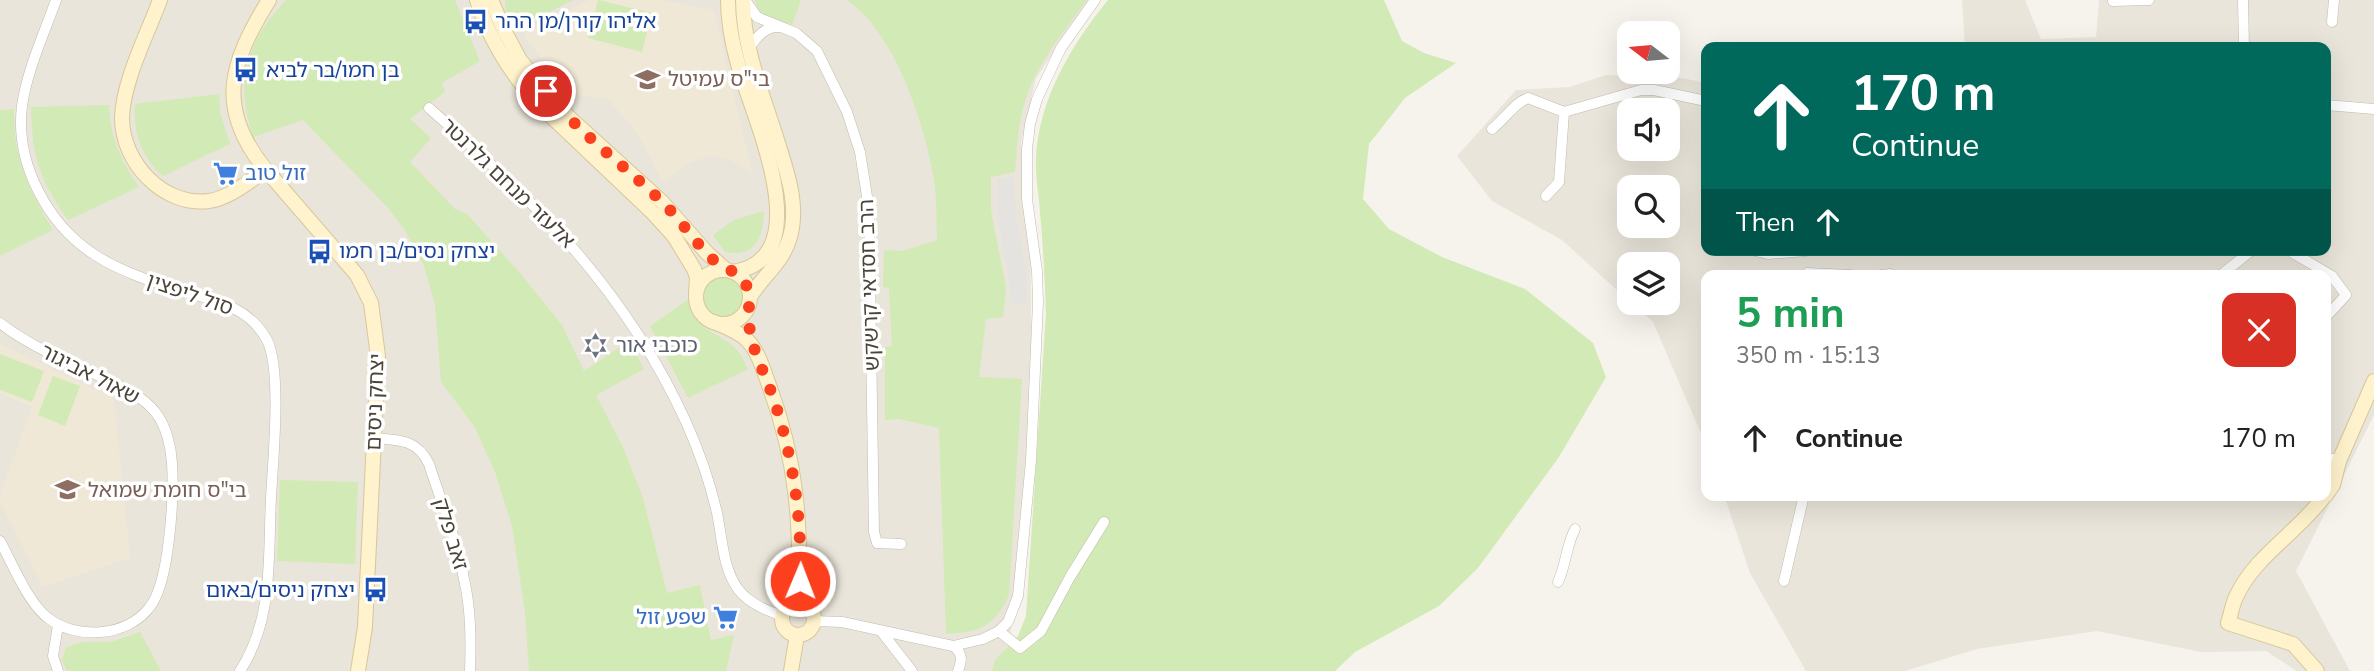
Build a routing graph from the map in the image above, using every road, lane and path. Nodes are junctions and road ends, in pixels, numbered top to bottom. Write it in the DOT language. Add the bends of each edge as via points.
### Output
graph roads {
  1 [pos="56,0"];
  2 [pos="160,0"];
  3 [pos="269,0"];
  4 [pos="477,0"];
  5 [pos="491,0"];
  6 [pos="728,0"];
  7 [pos="744,0"];
  8 [pos="1095,0"];
  9 [pos="2149,0"];
  10 [pos="2243,0"];
  11 [pos="2334,0"];
  12 [pos="2113,1"];
  13 [pos="2332,22"];
  14 [pos="787,28"];
  15 [pos="2244,42"];
  16 [pos="750,48"];
  17 [pos="1701,100"];
  18 [pos="2331,105"];
  19 [pos="429,108"];
  20 [pos="2374,109"];
  21 [pos="1564,111"];
  22 [pos="1492,129"];
  23 [pos="266,170"];
  24 [pos="1546,196"];
  25 [pos="2245,256"];
  26 [pos="2298,256"];
  27 [pos="2227,270"];
  28 [pos="2322,270"];
  29 [pos="729,271"];
  30 [pos="2331,275"];
  31 [pos="696,294"];
  32 [pos="749,302"];
  33 [pos="2331,312"];
  34 [pos="0,323"];
  35 [pos="714,323"];
  36 [pos="755,352"];
  37 [pos="2374,381"];
  38 [pos="374,438"];
  39 [pos="2332,459"];
  40 [pos="2331,488"];
  41 [pos="1803,501"];
  42 [pos="2321,501"];
  43 [pos="1104,522"];
  44 [pos="1575,529"];
  45 [pos="0,541"];
  46 [pos="901,544"];
  47 [pos="1784,581"];
  48 [pos="1558,582"];
  49 [pos="800,603"];
  50 [pos="783,616"];
  51 [pos="814,621"];
  52 [pos="58,625"];
  53 [pos="881,631"];
  54 [pos="999,631"];
  55 [pos="797,635"];
  56 [pos="953,646"];
  57 [pos="58,671"];
  58 [pos="240,671"];
  59 [pos="358,671"];
  60 [pos="470,671"];
  61 [pos="791,671"];
  62 [pos="912,671"];
  63 [pos="958,671"];
  64 [pos="2317,671"];
  1 -- 58 [label="street, סול ליפצין" via="25,90 22,113 25,155 44,201 64,229 97,257 242,312 265,336 273,357 264,616 256,644"];
  2 -- 23 [label="street" via="123,110 125,139 139,166 165,192 199,201 226,196"];
  3 -- 23 [label="street, יצחק ניסים" via="238,62 233,94 240,131"];
  4 -- 31 [label="street" via="496,47 522,85 653,213 686,252 697,278"];
  5 -- 29 [label="street" via="520,60 562,111 663,202 697,243"];
  6 -- 29 [label="street" via="737,63 779,206 770,248 751,266"];
  7 -- 14 [label="street, הרב חסדאי קרשקש" via="757,17"];
  7 -- 16 [label="street"];
  8 -- 54 [label="street" via="1062,48 1030,124 1027,199 1038,302 1031,461 1018,596 1008,622"];
  9 -- 12 [label="street"];
  10 -- 15 [label="street"];
  11 -- 13 [label="street"];
  14 -- 16 [label="street" via="763,32"];
  14 -- 46 [label="street, הרב חסדאי קרשקש" via="807,41 825,64 860,152 869,209 874,532 877,542"];
  16 -- 32 [label="street" via="793,205 790,239"];
  17 -- 21 [label="street" via="1641,90"];
  18 -- 20 [label="street"];
  19 -- 50 [label="street, אלעזר מנחם גלרנטר" via="548,218 617,303 686,423 710,488 737,588 753,602"];
  21 -- 22 [label="street" via="1528,98 1519,101"];
  21 -- 24 [label="street" via="1559,181"];
  23 -- 38 [label="street, יצחק ניסים" via="357,275 371,303 378,356"];
  25 -- 27 [label="street"];
  26 -- 28 [label="street"];
  29 -- 31 [label="street" via="706,275"];
  29 -- 32 [label="street" via="743,279"];
  30 -- 33 [label="street" via="2346,295"];
  31 -- 35 [label="street" via="700,311"];
  32 -- 35 [label="street" via="737,319"];
  32 -- 36 [label="street"];
  34 -- 52 [label="street, שאול אביגור" via="139,397 156,413 169,442 170,524 161,581 149,608 107,632 74,631"];
  35 -- 36 [label="street" via="743,336"];
  36 -- 49 [label="street" via="774,399 795,481"];
  37 -- 39 [label="street"];
  38 -- 59 [label="street, יצחק ניסים" via="365,627"];
  38 -- 60 [label="street, זאב פלק" via="410,442 429,464 464,579"];
  39 -- 40 [label="street"];
  41 -- 47 [label="street"];
  42 -- 64 [label="street" via="2251,573 2235,598 2228,623 2293,644"];
  43 -- 54 [label="street" via="1041,631 1020,648"];
  44 -- 48 [label="street"];
  45 -- 52 [label="street" via="39,609"];
  49 -- 50 [label="street" via="789,607"];
  49 -- 51 [label="street" via="811,609"];
  50 -- 55 [label="street" via="786,629"];
  51 -- 53 [label="street"];
  51 -- 55 [label="street" via="808,632"];
  52 -- 57 [label="street" via="53,656"];
  53 -- 56 [label="street"];
  53 -- 62 [label="street"];
  54 -- 56 [label="street"];
  55 -- 61 [label="street"];
  56 -- 63 [label="street" via="962,658"];
}
